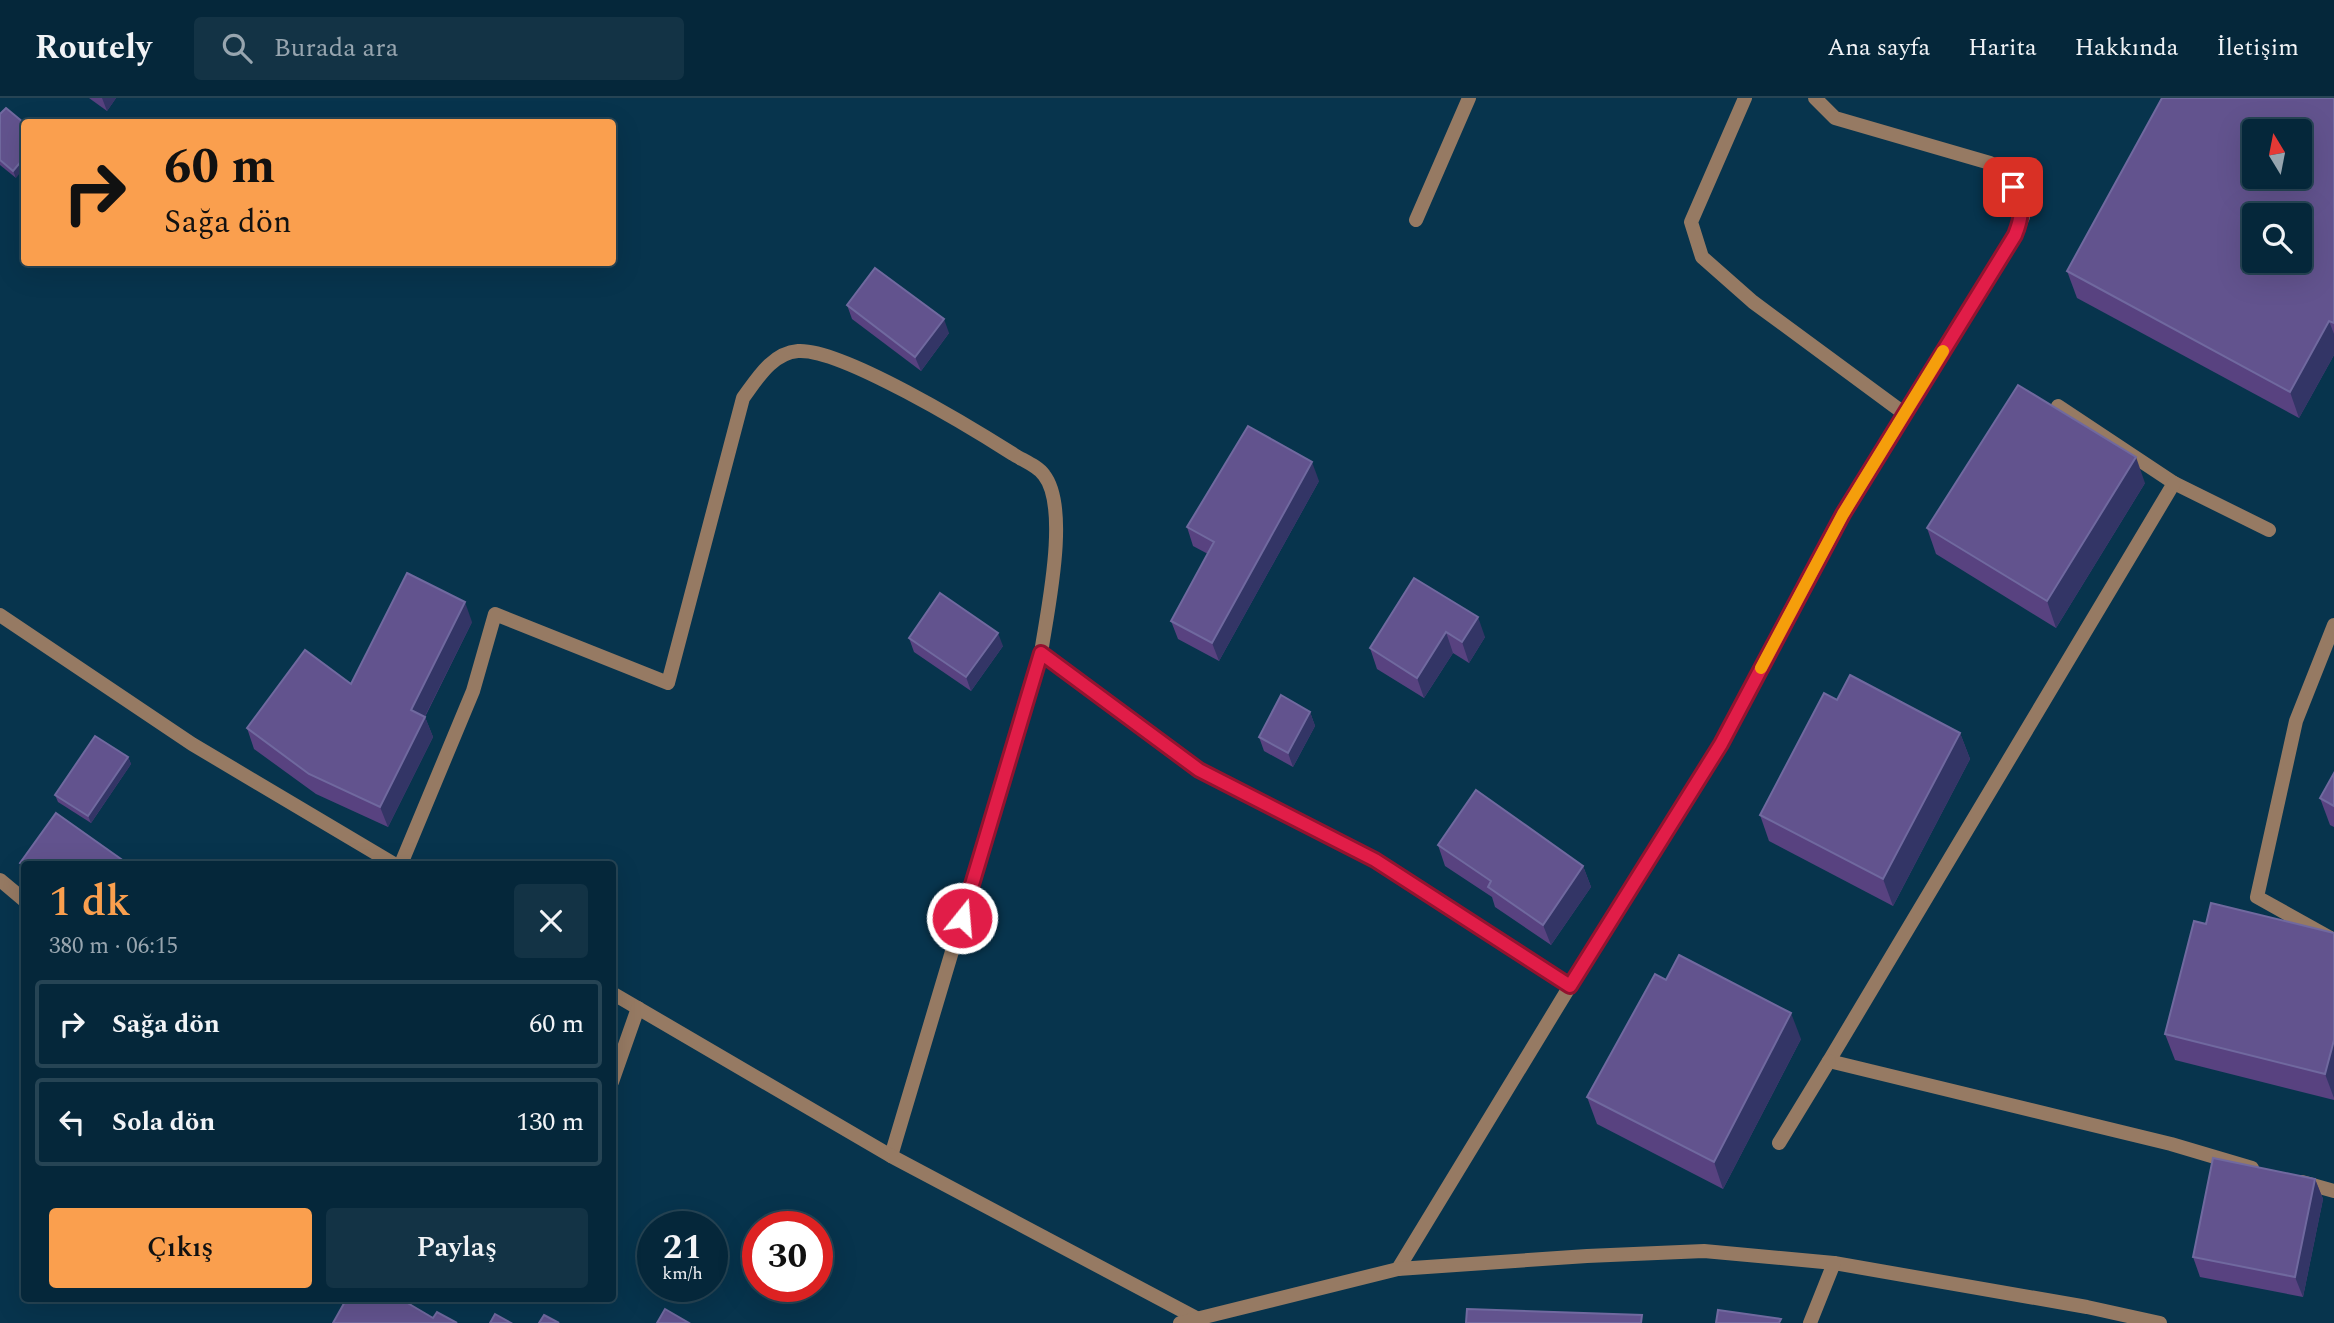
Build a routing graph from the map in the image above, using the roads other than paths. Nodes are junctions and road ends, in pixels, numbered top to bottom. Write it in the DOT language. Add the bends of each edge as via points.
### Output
graph roads {
  1 [pos="1469,98"];
  2 [pos="1745,98"];
  3 [pos="1815,98"];
  4 [pos="1416,220"];
  5 [pos="2058,406"];
  6 [pos="1905,414"];
  7 [pos="2174,483"];
  8 [pos="2269,530"];
  9 [pos="0,615"];
  10 [pos="2334,625"];
  11 [pos="1041,653"];
  12 [pos="389,861"];
  13 [pos="402,861"];
  14 [pos="0,880"];
  15 [pos="21,898"];
  16 [pos="2334,940"];
  17 [pos="1570,986"];
  18 [pos="616,995"];
  19 [pos="638,1008"];
  20 [pos="1829,1060"];
  21 [pos="616,1071"];
  22 [pos="1779,1143"];
  23 [pos="891,1156"];
  24 [pos="2263,1171"];
  25 [pos="2289,1178"];
  26 [pos="2334,1191"];
  27 [pos="1834,1263"];
  28 [pos="1398,1269"];
  29 [pos="1198,1319"];
  30 [pos="1180,1323"];
  31 [pos="1810,1323"];
  32 [pos="2160,1323"];
  1 -- 4 [label="street"];
  2 -- 6 [label="street" via="1691,222 1702,257 1753,302"];
  3 -- 6 [label="street" via="1835,118 1990,163 2021,202 2023,217 2015,235"];
  5 -- 7 [label="street"];
  6 -- 17 [label="street" via="1843,514 1721,744"];
  7 -- 8 [label="street"];
  7 -- 20 [label="street"];
  9 -- 12 [label="street" via="192,744"];
  10 -- 16 [label="street" via="2296,721 2257,897"];
  11 -- 13 [label="street" via="1054,571 1055,500 1044,474 899,389 820,354 796,351 770,363 743,398 668,683 495,614 472,691"];
  11 -- 17 [label="street" via="1199,770 1375,860"];
  11 -- 23 [label="street"];
  14 -- 15 [label="street"];
  17 -- 28 [label="street"];
  18 -- 19 [label="street"];
  19 -- 21 [label="street"];
  19 -- 23 [label="street"];
  20 -- 22 [label="street"];
  20 -- 24 [label="street"];
  23 -- 29 [label="street"];
  25 -- 26 [label="street"];
  27 -- 28 [label="street" via="1704,1251"];
  27 -- 31 [label="street"];
  27 -- 32 [label="street"];
  28 -- 29 [label="street"];
  29 -- 30 [label="street"];
}
